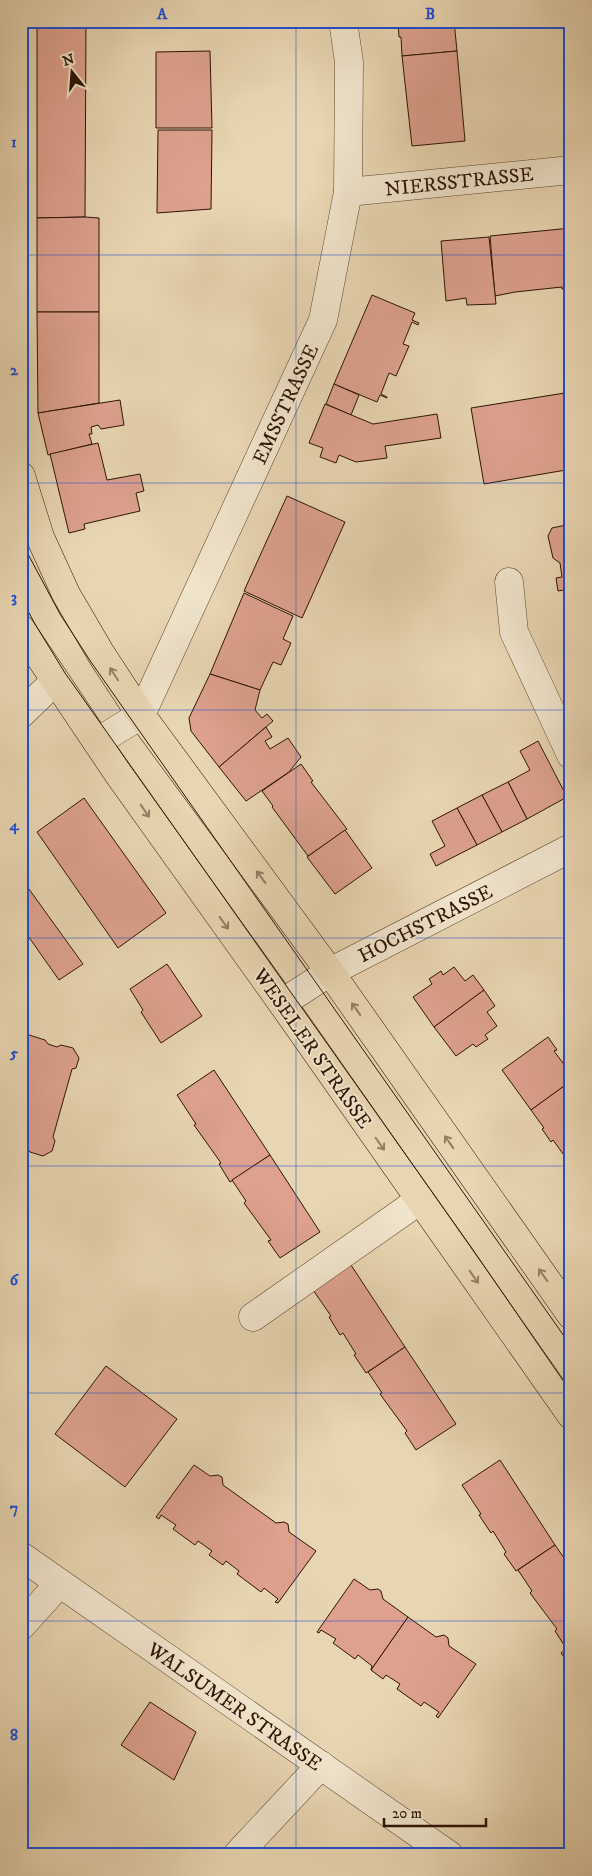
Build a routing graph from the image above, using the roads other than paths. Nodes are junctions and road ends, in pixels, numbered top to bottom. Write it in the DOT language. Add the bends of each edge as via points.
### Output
graph roads {
  1 [pos="342,21"];
  2 [pos="571,170"];
  3 [pos="348,192"];
  4 [pos="21,476"];
  5 [pos="509,582"];
  6 [pos="21,629"];
  7 [pos="55,681"];
  8 [pos="21,714"];
  9 [pos="141,714"];
  10 [pos="97,742"];
  11 [pos="571,755"];
  12 [pos="571,848"];
  13 [pos="330,972"];
  14 [pos="282,1003"];
  15 [pos="420,1200"];
  16 [pos="571,1315"];
  17 [pos="253,1317"];
  18 [pos="571,1415"];
  19 [pos="21,1556"];
  20 [pos="59,1584"];
  21 [pos="21,1626"];
  22 [pos="321,1765"];
  23 [pos="237,1855"];
  24 [pos="449,1855"];
  1 -- 3 [label="street, EMSSTRASSE" via="350,62"];
  2 -- 3 [label="street, NIERSSTRASSE"];
  3 -- 9 [label="street, EMSSTRASSE" via="323,320"];
  9 -- 4 [label="main road, one-way" via="66,594 40,537"];
  5 -- 11 [label="street" via="514,632"];
  6 -- 7 [label="main road, WESELER STRASSE"];
  7 -- 8 [label="street"];
  7 -- 10 [label="main road, WESELER STRASSE"];
  9 -- 10 [label="street"];
  13 -- 9 [label="main road, one-way"];
  10 -- 14 [label="main road, WESELER STRASSE, one-way"];
  12 -- 13 [label="street, HOCHSTRASSE"];
  13 -- 14 [label="street, HOCHSTRASSE"];
  16 -- 13 [label="main road, one-way"];
  14 -- 15 [label="main road, WESELER STRASSE, one-way"];
  15 -- 17 [label="street"];
  15 -- 18 [label="main road, WESELER STRASSE, one-way"];
  19 -- 20 [label="street, WALSUMER STRASSE"];
  20 -- 21 [label="street"];
  20 -- 22 [label="street, WALSUMER STRASSE"];
  22 -- 23 [label="street"];
  22 -- 24 [label="street, WALSUMER STRASSE"];
}
